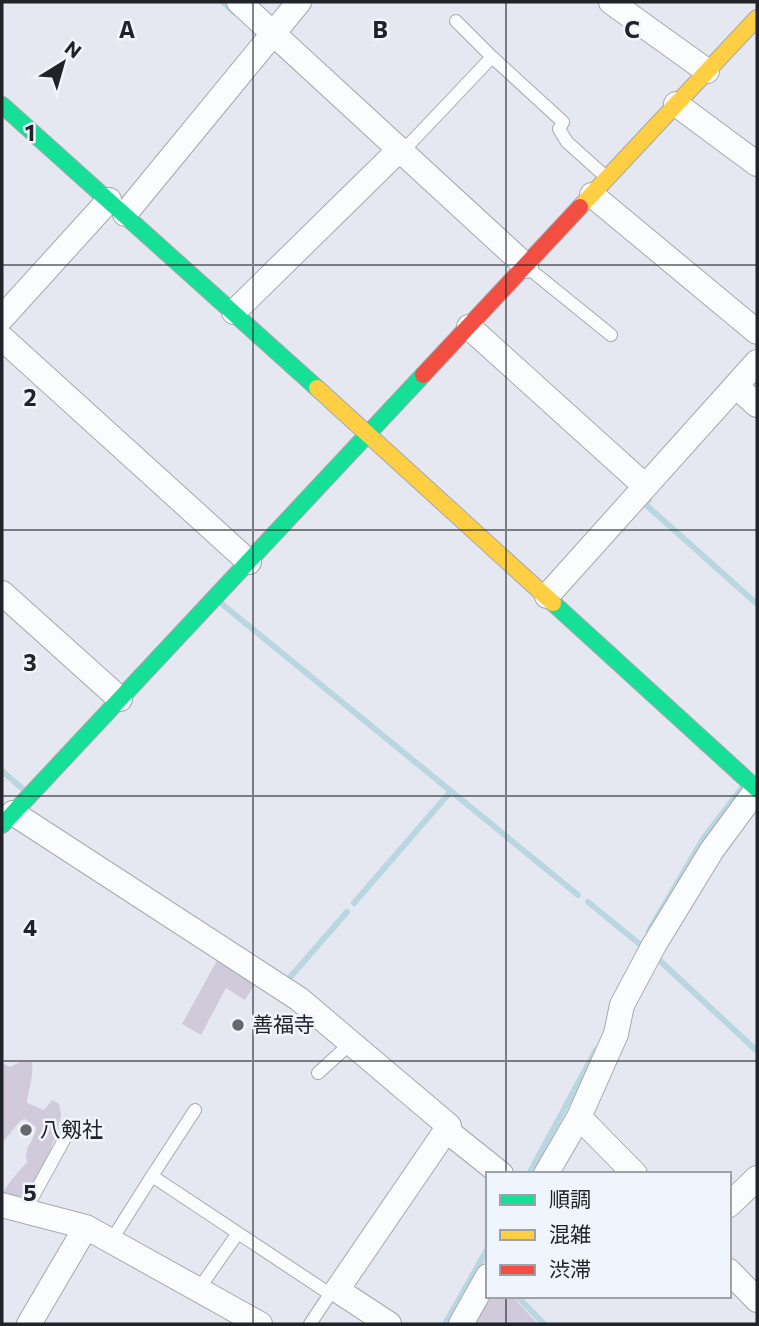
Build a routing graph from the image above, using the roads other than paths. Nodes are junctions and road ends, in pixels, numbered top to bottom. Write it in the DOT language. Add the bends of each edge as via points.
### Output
graph roads {
  1 [pos="239,2"];
  2 [pos="299,2"];
  3 [pos="611,2"];
  4 [pos="757,18"];
  5 [pos="456,21"];
  6 [pos="274,33"];
  7 [pos="492,57"];
  8 [pos="707,71"];
  9 [pos="2,104"];
  10 [pos="676,104"];
  11 [pos="401,150"];
  12 [pos="757,164"];
  13 [pos="600,186"];
  14 [pos="117,207"];
  15 [pos="526,266"];
  16 [pos="234,312"];
  17 [pos="2,318"];
  18 [pos="469,327"];
  19 [pos="757,332"];
  20 [pos="611,335"];
  21 [pos="2,338"];
  22 [pos="757,362"];
  23 [pos="736,386"];
  24 [pos="757,405"];
  25 [pos="369,434"];
  26 [pos="646,486"];
  27 [pos="249,562"];
  28 [pos="2,593"];
  29 [pos="547,596"];
  30 [pos="120,699"];
  31 [pos="757,789"];
  32 [pos="8,819"];
  33 [pos="351,1042"];
  34 [pos="318,1073"];
  35 [pos="195,1110"];
  36 [pos="579,1117"];
  37 [pos="446,1130"];
  38 [pos="65,1138"];
  39 [pos="498,1172"];
  40 [pos="547,1172"];
  41 [pos="633,1172"];
  42 [pos="152,1176"];
  43 [pos="757,1178"];
  44 [pos="731,1203"];
  45 [pos="13,1208"];
  46 [pos="86,1227"];
  47 [pos="238,1233"];
  48 [pos="111,1241"];
  49 [pos="731,1273"];
  50 [pos="486,1280"];
  51 [pos="198,1290"];
  52 [pos="333,1292"];
  53 [pos="757,1300"];
  54 [pos="29,1324"];
  55 [pos="260,1324"];
  56 [pos="310,1324"];
  57 [pos="389,1324"];
  58 [pos="461,1324"];
  1 -- 6 [label="street"];
  2 -- 6 [label="street"];
  3 -- 8 [label="street"];
  4 -- 8 [label="street"];
  5 -- 7 [label="lane"];
  6 -- 11 [label="street"];
  6 -- 14 [label="street"];
  7 -- 11 [label="lane"];
  7 -- 13 [label="lane" via="564,122 559,129"];
  8 -- 10 [label="street"];
  9 -- 14 [label="street"];
  10 -- 12 [label="street"];
  10 -- 13 [label="street"];
  11 -- 15 [label="street"];
  11 -- 16 [label="street"];
  13 -- 15 [label="street"];
  13 -- 19 [label="street"];
  14 -- 16 [label="street"];
  14 -- 17 [label="street"];
  15 -- 18 [label="street"];
  15 -- 20 [label="lane"];
  16 -- 25 [label="street"];
  18 -- 25 [label="street"];
  18 -- 26 [label="street"];
  21 -- 27 [label="street"];
  22 -- 23 [label="street"];
  23 -- 24 [label="street"];
  23 -- 26 [label="street"];
  25 -- 27 [label="street"];
  25 -- 29 [label="street"];
  26 -- 29 [label="street"];
  27 -- 30 [label="street"];
  28 -- 30 [label="street"];
  29 -- 31 [label="street"];
  30 -- 32 [label="street"];
  31 -- 36 [label="street" via="712,850 654,945 622,1005 616,1034"];
  32 -- 33 [label="street" via="299,999"];
  33 -- 34 [label="lane"];
  33 -- 37 [label="street" via="449,1126"];
  35 -- 42 [label="lane"];
  36 -- 40 [label="street"];
  36 -- 41 [label="street"];
  37 -- 39 [label="street"];
  37 -- 52 [label="street"];
  38 -- 45 [label="lane"];
  42 -- 47 [label="lane"];
  42 -- 48 [label="lane"];
  43 -- 44 [label="street"];
  45 -- 46 [label="street"];
  46 -- 48 [label="street"];
  46 -- 54 [label="street"];
  47 -- 51 [label="lane"];
  47 -- 52 [label="lane"];
  48 -- 51 [label="street"];
  49 -- 53 [label="street"];
  50 -- 58 [label="street"];
  51 -- 55 [label="street"];
  52 -- 56 [label="lane"];
  52 -- 57 [label="street"];
}
